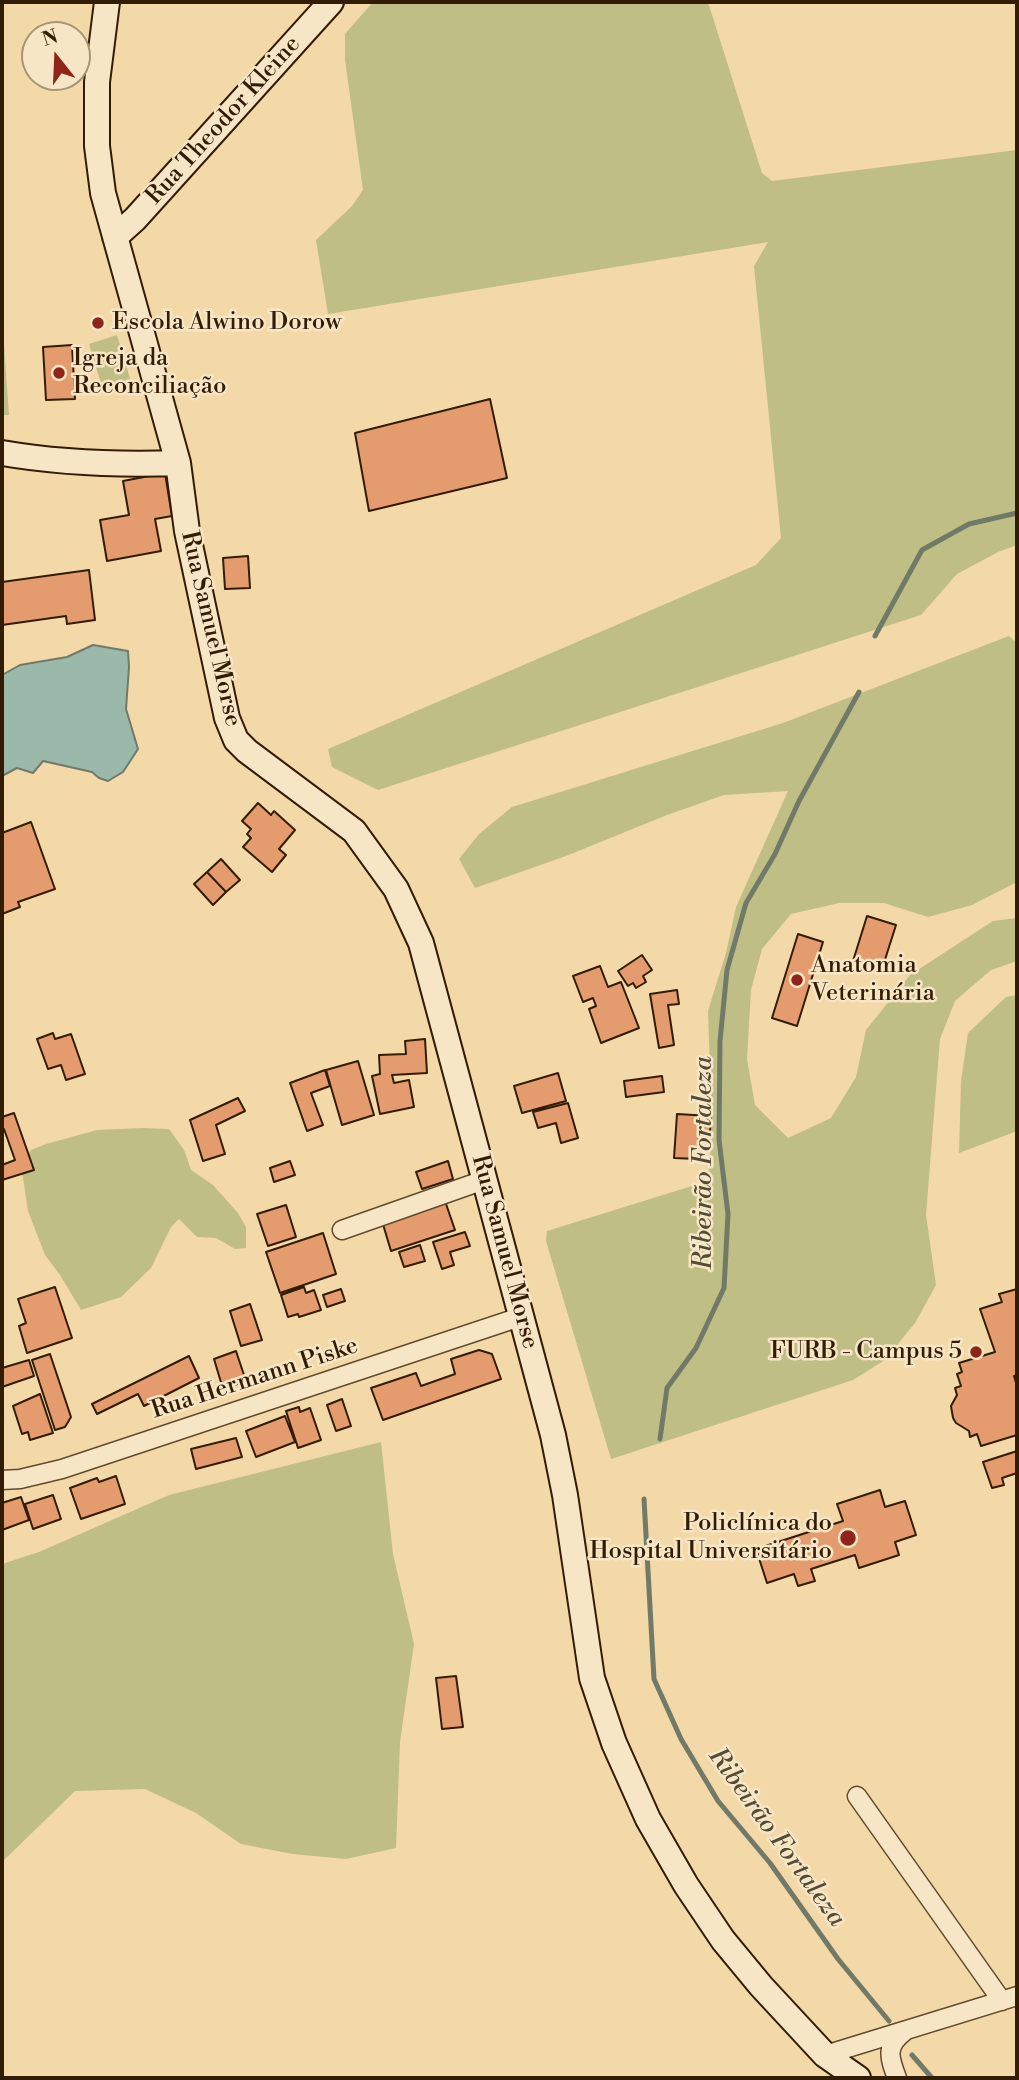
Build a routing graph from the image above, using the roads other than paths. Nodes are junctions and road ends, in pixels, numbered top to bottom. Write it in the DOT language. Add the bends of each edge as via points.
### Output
graph roads {
  1 [pos="107,2"];
  2 [pos="331,2"];
  3 [pos="115,237"];
  4 [pos="2,453"];
  5 [pos="178,463"];
  6 [pos="484,1180"];
  7 [pos="342,1230"];
  8 [pos="523,1316"];
  9 [pos="2,1480"];
  10 [pos="857,1796"];
  11 [pos="1010,1998"];
  12 [pos="911,2027"];
  13 [pos="825,2054"];
  14 [pos="836,2078"];
  15 [pos="858,2078"];
  16 [pos="897,2078"];
  1 -- 3 [label="street, Rua Samuel Morse" via="97,82 97,146"];
  2 -- 3 [label="street, Rua Theodor Kleine"];
  3 -- 5 [label="street, Rua Samuel Morse"];
  4 -- 5 [label="street" via="46,460"];
  5 -- 6 [label="street, Rua Samuel Morse" via="201,600 236,740 354,831 396,889 421,943"];
  6 -- 7 [label="street"];
  6 -- 8 [label="street, Rua Samuel Morse"];
  8 -- 9 [label="street, Rua Hermann Piske" via="62,1469"];
  8 -- 13 [label="street, Rua Samuel Morse" via="553,1435 592,1678 614,1743 648,1819 723,1940"];
  10 -- 11 [label="street"];
  11 -- 12 [label="street"];
  12 -- 13 [label="street"];
  12 -- 16 [label="street" via="890,2047"];
  13 -- 14 [label="street, Rua Samuel Morse"];
  13 -- 15 [label="street, Rua Samuel Morse"];
}
